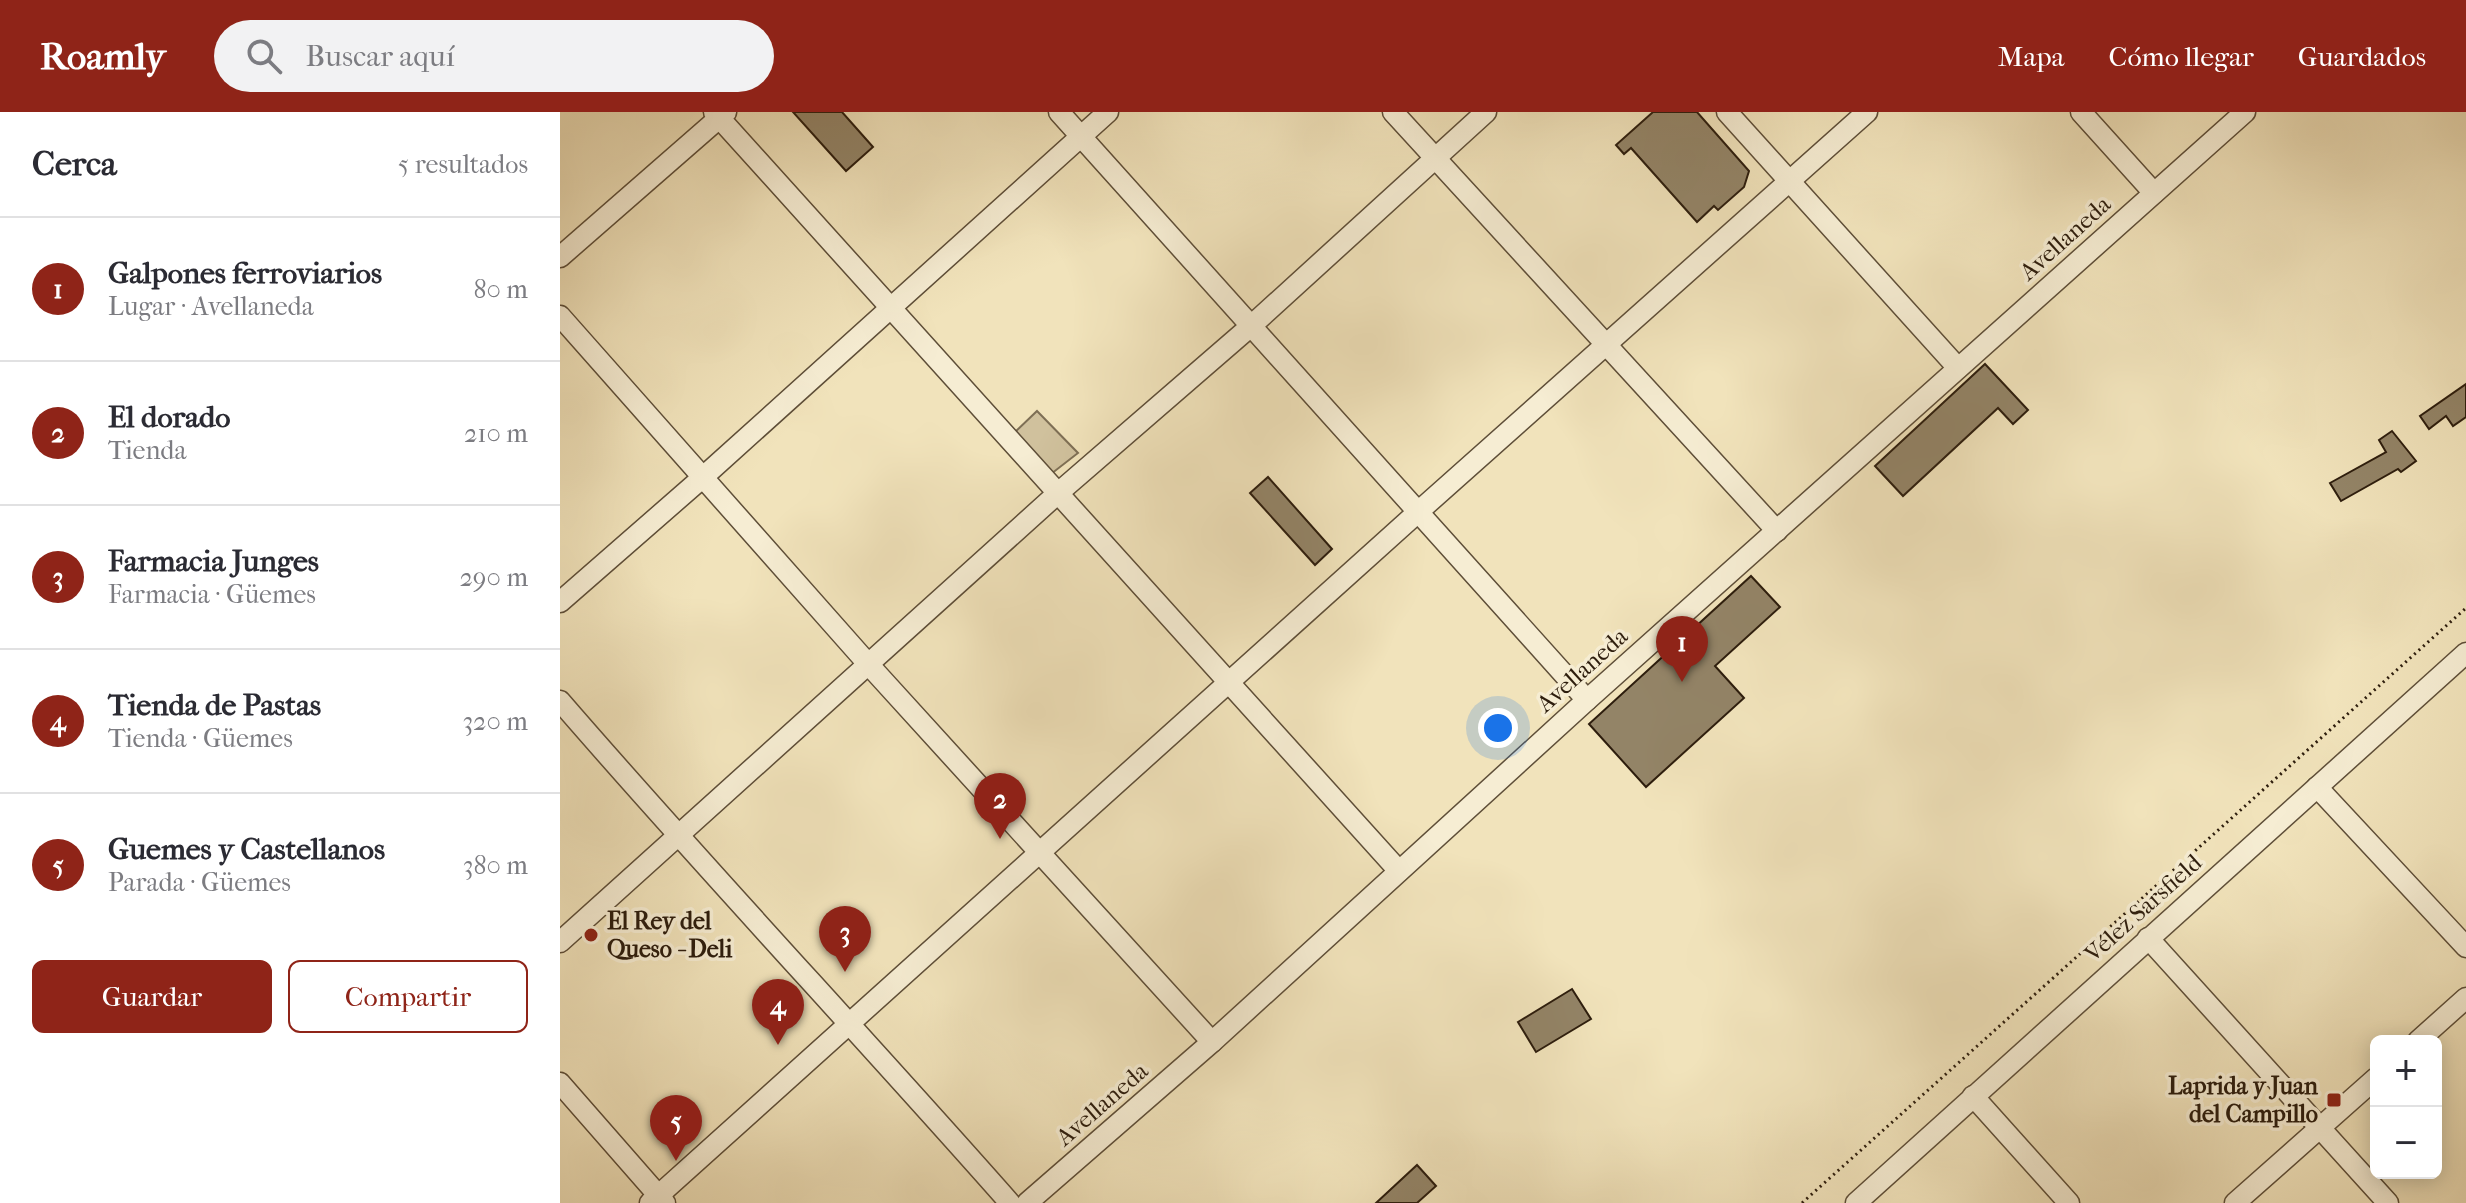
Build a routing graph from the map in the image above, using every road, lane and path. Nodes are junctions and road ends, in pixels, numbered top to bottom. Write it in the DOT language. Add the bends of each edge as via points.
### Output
graph roads {
  1 [pos="1059,112"];
  2 [pos="1108,112"];
  3 [pos="1393,112"];
  4 [pos="1486,112"];
  5 [pos="1727,112"];
  6 [pos="1867,112"];
  7 [pos="2081,112"];
  8 [pos="2245,112"];
  9 [pos="720,114"];
  10 [pos="1081,136"];
  11 [pos="1434,159"];
  12 [pos="1788,182"];
  13 [pos="2154,193"];
  14 [pos="560,257"];
  15 [pos="890,306"];
  16 [pos="560,316"];
  17 [pos="1251,326"];
  18 [pos="1606,343"];
  19 [pos="1958,368"];
  20 [pos="702,478"];
  21 [pos="1057,494"];
  22 [pos="1418,512"];
  23 [pos="1777,531"];
  24 [pos="560,602"];
  25 [pos="2466,608"];
  26 [pos="2466,653"];
  27 [pos="869,665"];
  28 [pos="1229,683"];
  29 [pos="1587,700"];
  30 [pos="560,701"];
  31 [pos="2317,787"];
  32 [pos="677,836"];
  33 [pos="1039,852"];
  34 [pos="1399,871"];
  35 [pos="2148,938"];
  36 [pos="560,942"];
  37 [pos="2466,947"];
  38 [pos="2466,998"];
  39 [pos="851,1023"];
  40 [pos="2425,1035"];
  41 [pos="1212,1042"];
  42 [pos="560,1083"];
  43 [pos="2370,1083"];
  44 [pos="1973,1096"];
  45 [pos="2320,1127"];
  46 [pos="658,1201"];
  47 [pos="1010,1203"];
  48 [pos="1027,1203"];
  49 [pos="1802,1203"];
  50 [pos="1856,1203"];
  51 [pos="2069,1203"];
  52 [pos="2235,1203"];
  53 [pos="2388,1203"];
  1 -- 10 [label="street"];
  2 -- 10 [label="street"];
  3 -- 11 [label="street"];
  4 -- 11 [label="street"];
  5 -- 12 [label="street"];
  6 -- 12 [label="street"];
  7 -- 13 [label="street"];
  8 -- 13 [label="street, Avellaneda"];
  9 -- 14 [label="street"];
  9 -- 15 [label="street"];
  10 -- 15 [label="street"];
  10 -- 17 [label="street"];
  11 -- 17 [label="street"];
  11 -- 18 [label="street"];
  12 -- 18 [label="street"];
  12 -- 19 [label="street"];
  13 -- 19 [label="street, Avellaneda"];
  15 -- 20 [label="street"];
  15 -- 21 [label="street"];
  16 -- 20 [label="street"];
  17 -- 21 [label="street"];
  17 -- 22 [label="street"];
  18 -- 22 [label="street"];
  18 -- 23 [label="street"];
  19 -- 23 [label="street, Avellaneda"];
  20 -- 24 [label="street"];
  20 -- 27 [label="street"];
  21 -- 27 [label="street"];
  21 -- 28 [label="street"];
  22 -- 28 [label="street"];
  22 -- 29 [label="street"];
  23 -- 29 [label="street, Avellaneda"];
  25 -- 49 [label="path"];
  26 -- 31 [label="street, Vélez Sarsfield"];
  27 -- 32 [label="street"];
  27 -- 33 [label="street"];
  28 -- 33 [label="street"];
  28 -- 34 [label="street"];
  29 -- 34 [label="street, Avellaneda"];
  30 -- 32 [label="street"];
  31 -- 35 [label="street, Vélez Sarsfield"];
  31 -- 37 [label="street"];
  32 -- 36 [label="street"];
  32 -- 39 [label="street"];
  33 -- 39 [label="street"];
  33 -- 41 [label="street"];
  34 -- 41 [label="street, Avellaneda"];
  35 -- 44 [label="street, Vélez Sarsfield"];
  35 -- 45 [label="street"];
  38 -- 40 [label="street"];
  39 -- 46 [label="street"];
  39 -- 47 [label="street"];
  41 -- 48 [label="street, Avellaneda"];
  42 -- 46 [label="street"];
  43 -- 45 [label="street"];
  44 -- 50 [label="street, Vélez Sarsfield"];
  44 -- 51 [label="street"];
  45 -- 52 [label="street"];
  45 -- 53 [label="street"];
}
